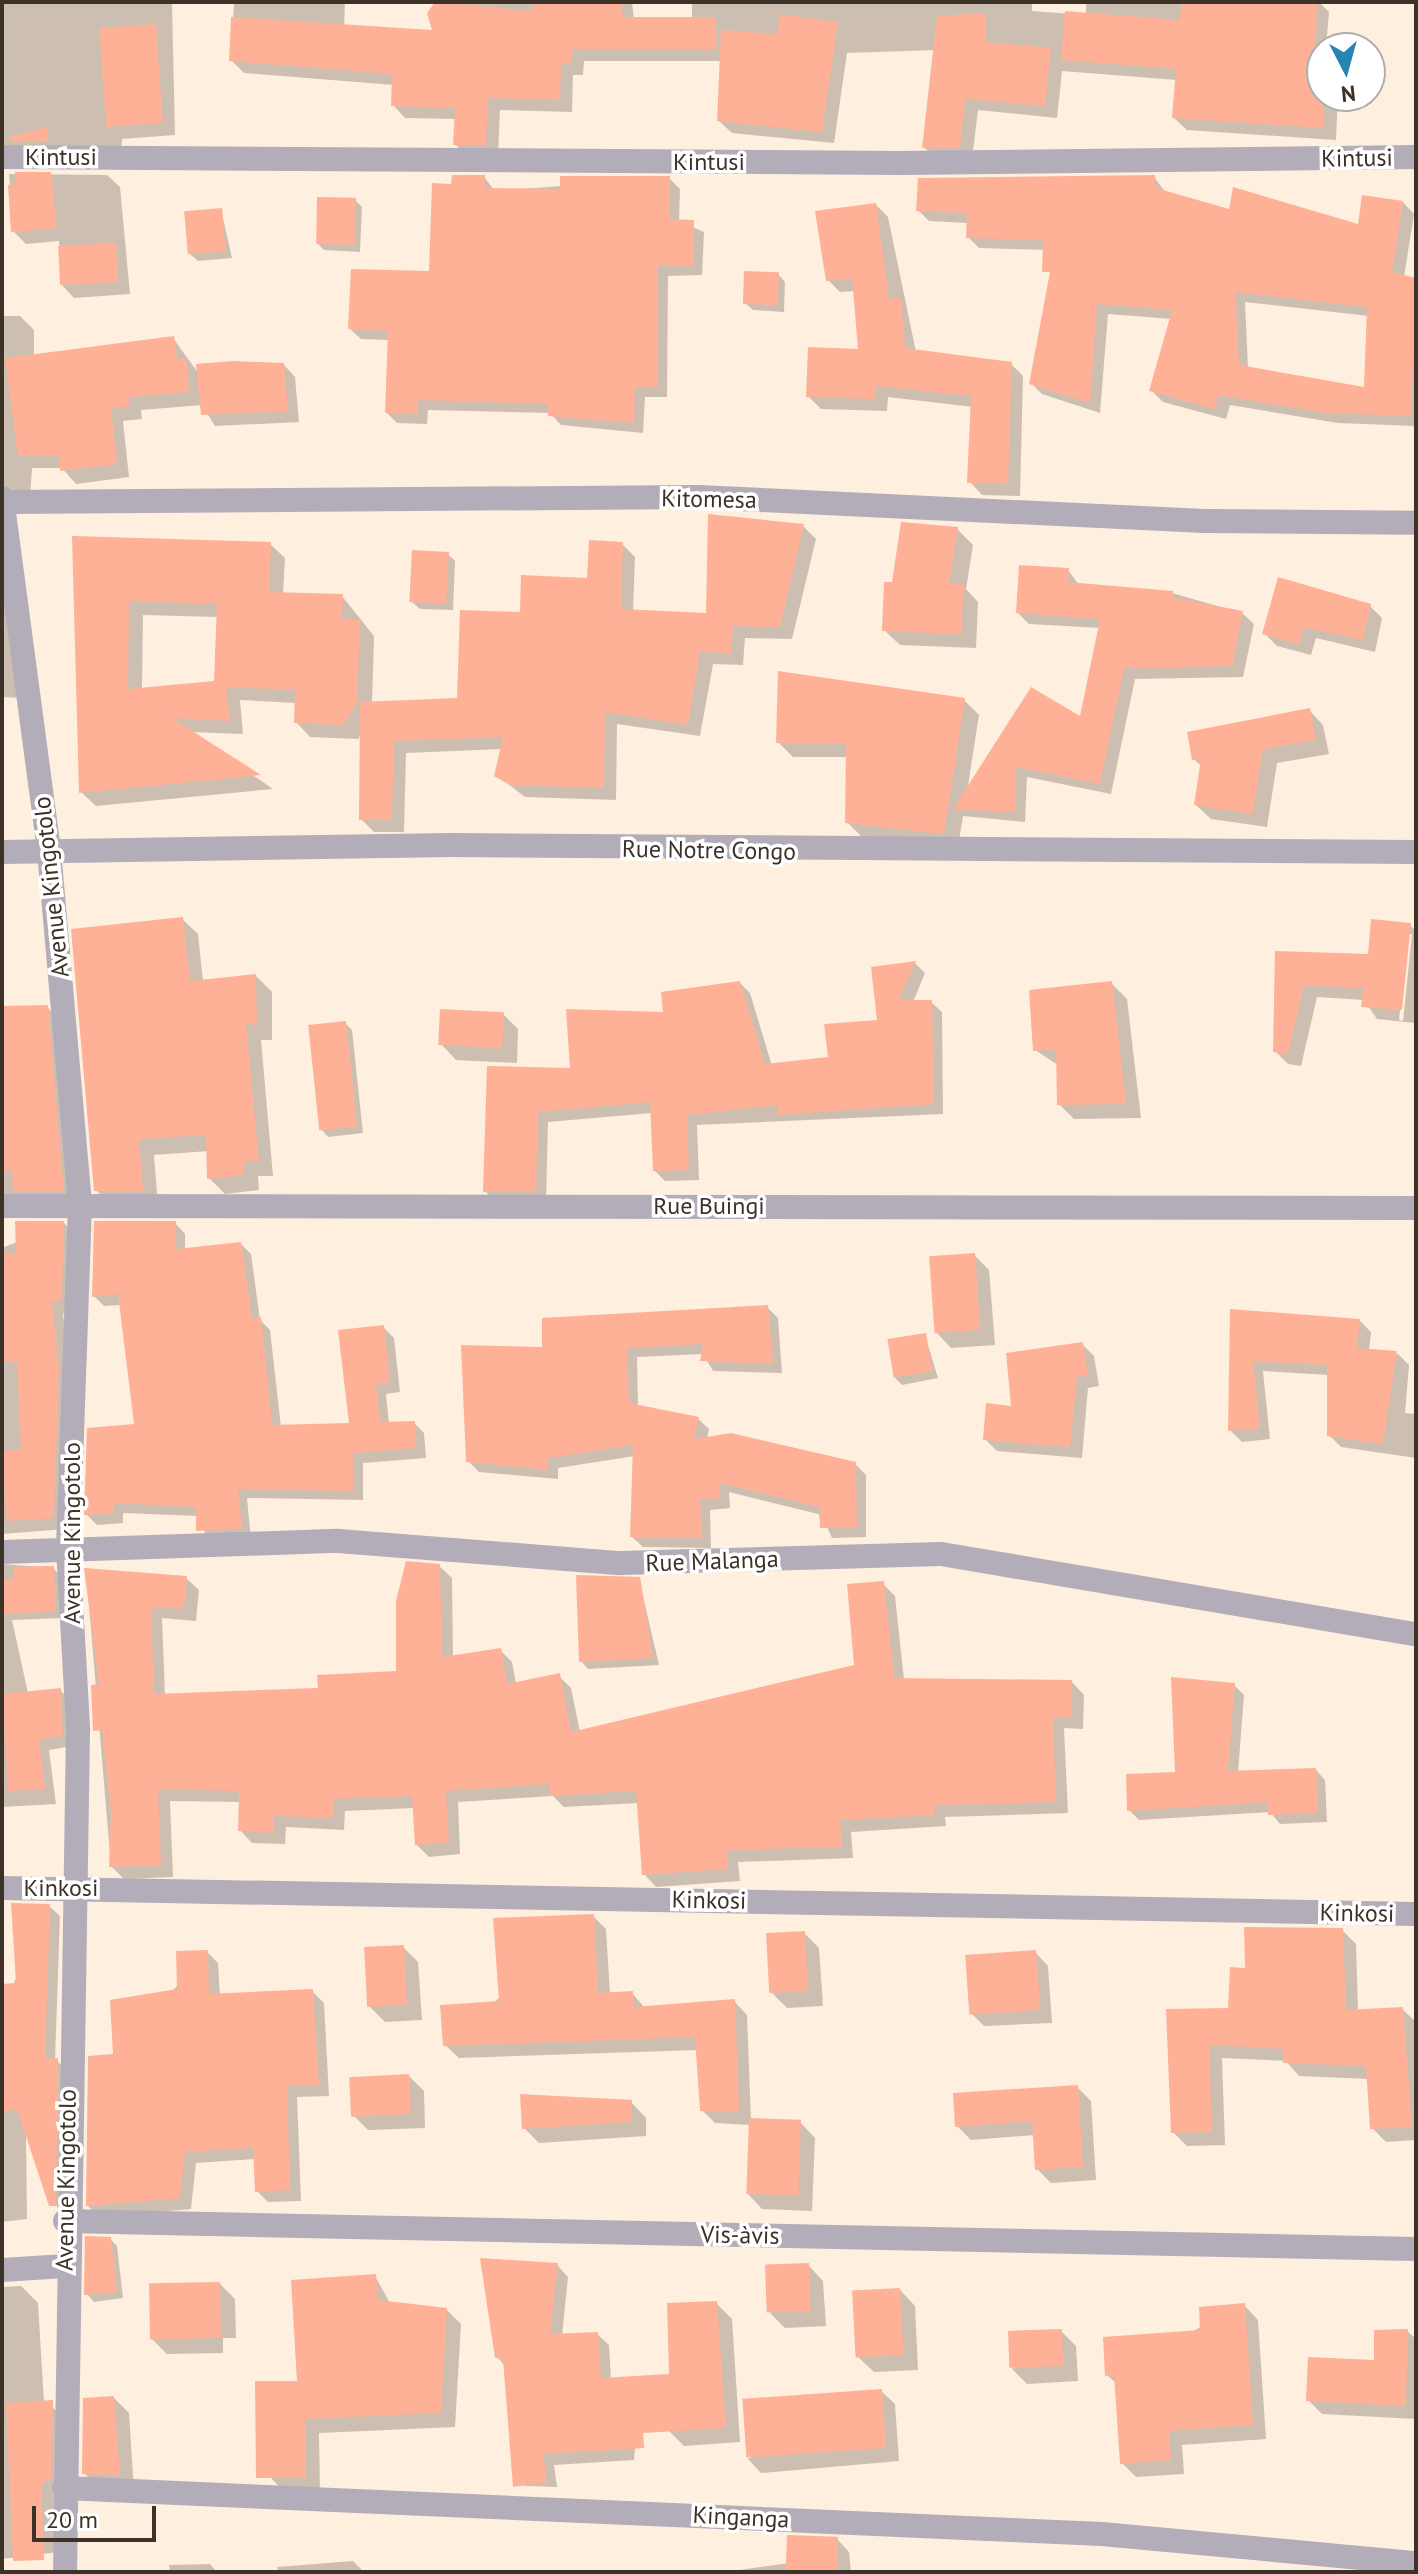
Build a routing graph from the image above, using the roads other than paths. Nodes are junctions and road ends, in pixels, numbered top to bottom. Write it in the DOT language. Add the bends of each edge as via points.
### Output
graph roads {
  1 [pos="2,157"];
  2 [pos="1416,157"];
  3 [pos="2,500"];
  4 [pos="1416,523"];
  5 [pos="49,850"];
  6 [pos="2,852"];
  7 [pos="1416,852"];
  8 [pos="80,1205"];
  9 [pos="2,1206"];
  10 [pos="1416,1208"];
  11 [pos="68,1548"];
  12 [pos="2,1552"];
  13 [pos="1416,1634"];
  14 [pos="71,1887"];
  15 [pos="2,1888"];
  16 [pos="1416,1914"];
  17 [pos="65,2221"];
  18 [pos="1416,2249"];
  19 [pos="65,2266"];
  20 [pos="2,2270"];
  21 [pos="64,2488"];
  22 [pos="1416,2563"];
  23 [pos="65,2572"];
  1 -- 2 [label="street, Kintusi" via="885,163"];
  3 -- 4 [label="street, Kitomesa" via="698,497 1204,521"];
  3 -- 5 [label="street, Avenue Kingotolo"];
  5 -- 6 [label="street, Rue Notre Congo"];
  5 -- 7 [label="street, Rue Notre Congo"];
  5 -- 8 [label="street, Avenue Kingotolo"];
  8 -- 9 [label="street, Rue Buingi"];
  8 -- 10 [label="street, Rue Buingi"];
  8 -- 11 [label="street, Avenue Kingotolo"];
  11 -- 12 [label="street, Rue Malanga"];
  11 -- 13 [label="street, Rue Malanga" via="338,1541 620,1563 941,1554"];
  11 -- 14 [label="street, Avenue Kingotolo" via="78,1729"];
  14 -- 15 [label="street, Kinkosi"];
  14 -- 16 [label="street, Kinkosi"];
  14 -- 17 [label="street, Avenue Kingotolo"];
  17 -- 18 [label="street, Vis-àvis"];
  17 -- 19 [label="street, Avenue Kingotolo"];
  19 -- 20 [label="street"];
  19 -- 21 [label="street, Avenue Kingotolo"];
  21 -- 22 [label="street, Kinganga" via="1102,2534"];
  21 -- 23 [label="street, Avenue Kingotolo"];
}
